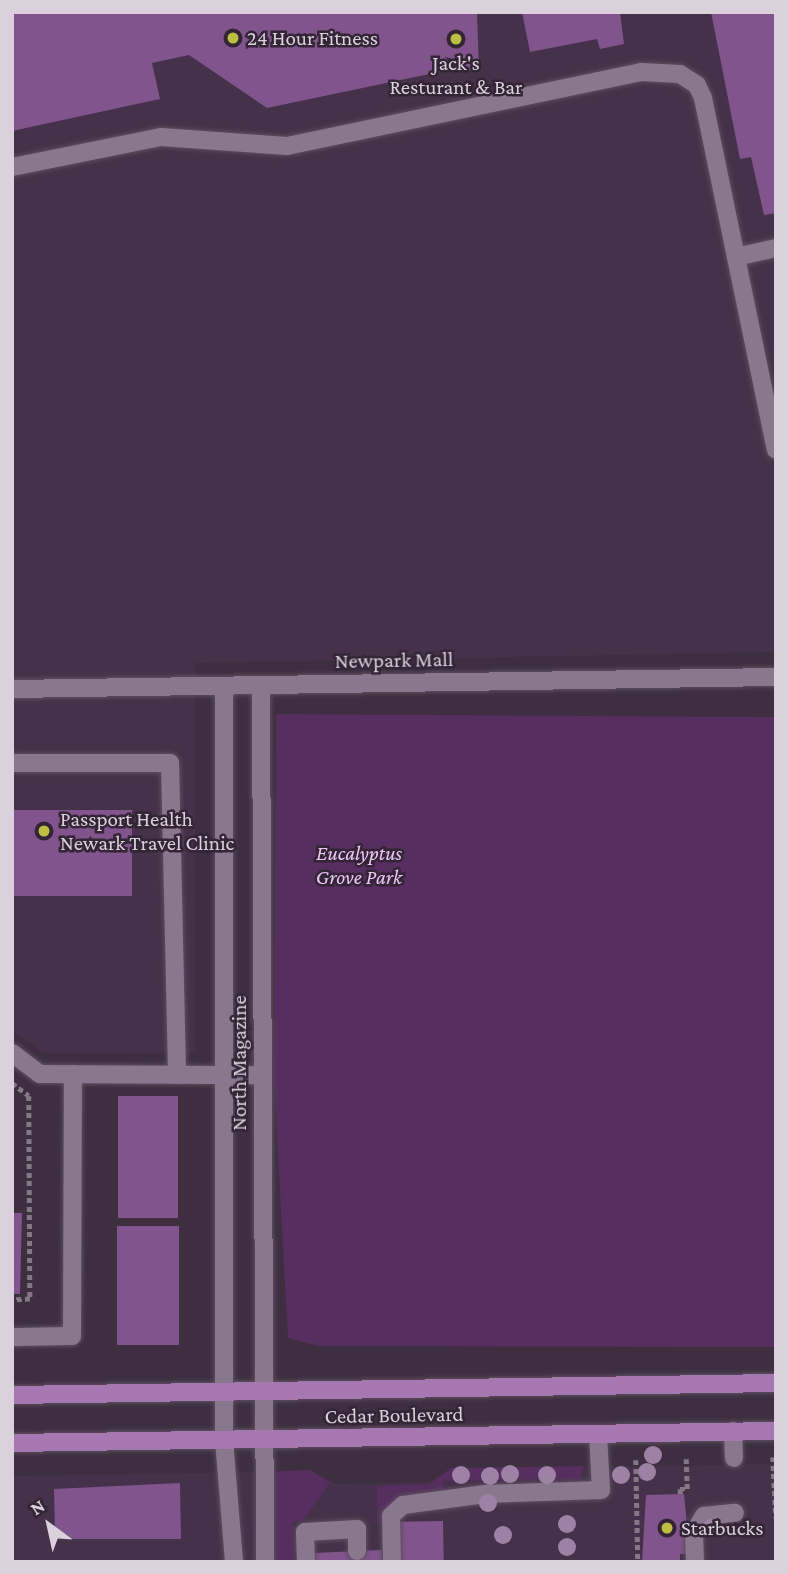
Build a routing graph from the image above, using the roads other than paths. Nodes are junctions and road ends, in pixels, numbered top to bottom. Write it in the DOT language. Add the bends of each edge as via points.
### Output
graph roads {
  1 [pos="12,167"];
  2 [pos="776,248"];
  3 [pos="736,257"];
  4 [pos="776,449"];
  5 [pos="776,677"];
  6 [pos="261,685"];
  7 [pos="224,686"];
  8 [pos="12,690"];
  9 [pos="12,763"];
  10 [pos="12,1053"];
  11 [pos="73,1074"];
  12 [pos="177,1075"];
  13 [pos="261,1075"];
  14 [pos="224,1076"];
  15 [pos="12,1337"];
  16 [pos="776,1383"];
  17 [pos="224,1391"];
  18 [pos="262,1391"];
  19 [pos="12,1395"];
  20 [pos="733,1431"];
  21 [pos="776,1431"];
  22 [pos="598,1434"];
  23 [pos="224,1440"];
  24 [pos="262,1440"];
  25 [pos="12,1443"];
  26 [pos="734,1458"];
  27 [pos="735,1513"];
  28 [pos="357,1551"];
  29 [pos="234,1562"];
  30 [pos="265,1562"];
  31 [pos="306,1562"];
  32 [pos="392,1562"];
  33 [pos="695,1562"];
  1 -- 3 [label="street" via="161,137 287,146 641,72 673,72 690,78 701,92"];
  2 -- 3 [label="street"];
  3 -- 4 [label="street"];
  5 -- 6 [label="street, Newpark Mall"];
  6 -- 7 [label="street, Newpark Mall"];
  6 -- 13 [label="street, North Magazine"];
  7 -- 8 [label="street, Newpark Mall"];
  7 -- 14 [label="street, North Magazine"];
  9 -- 12 [label="street" via="170,763"];
  10 -- 11 [label="street" via="40,1074"];
  11 -- 12 [label="street"];
  11 -- 15 [label="street" via="72,1336"];
  12 -- 14 [label="street"];
  13 -- 14 [label="street"];
  13 -- 18 [label="street, North Magazine"];
  14 -- 17 [label="street, North Magazine"];
  16 -- 18 [label="main road, Cedar Boulevard"];
  17 -- 18 [label="main road, Cedar Boulevard"];
  17 -- 19 [label="main road, Cedar Boulevard"];
  17 -- 23 [label="street, North Magazine"];
  18 -- 24 [label="street, North Magazine"];
  20 -- 21 [label="main road, Cedar Boulevard"];
  20 -- 22 [label="main road, Cedar Boulevard"];
  20 -- 26 [label="street"];
  22 -- 24 [label="main road, Cedar Boulevard"];
  22 -- 32 [label="street" via="601,1490 403,1505 391,1516"];
  23 -- 24 [label="main road, Cedar Boulevard"];
  23 -- 25 [label="main road, Cedar Boulevard"];
  23 -- 29 [label="street, North Magazine"];
  24 -- 30 [label="street, North Magazine"];
  27 -- 33 [label="street" via="704,1516 694,1532"];
  28 -- 31 [label="street" via="357,1529 305,1532"];
}
